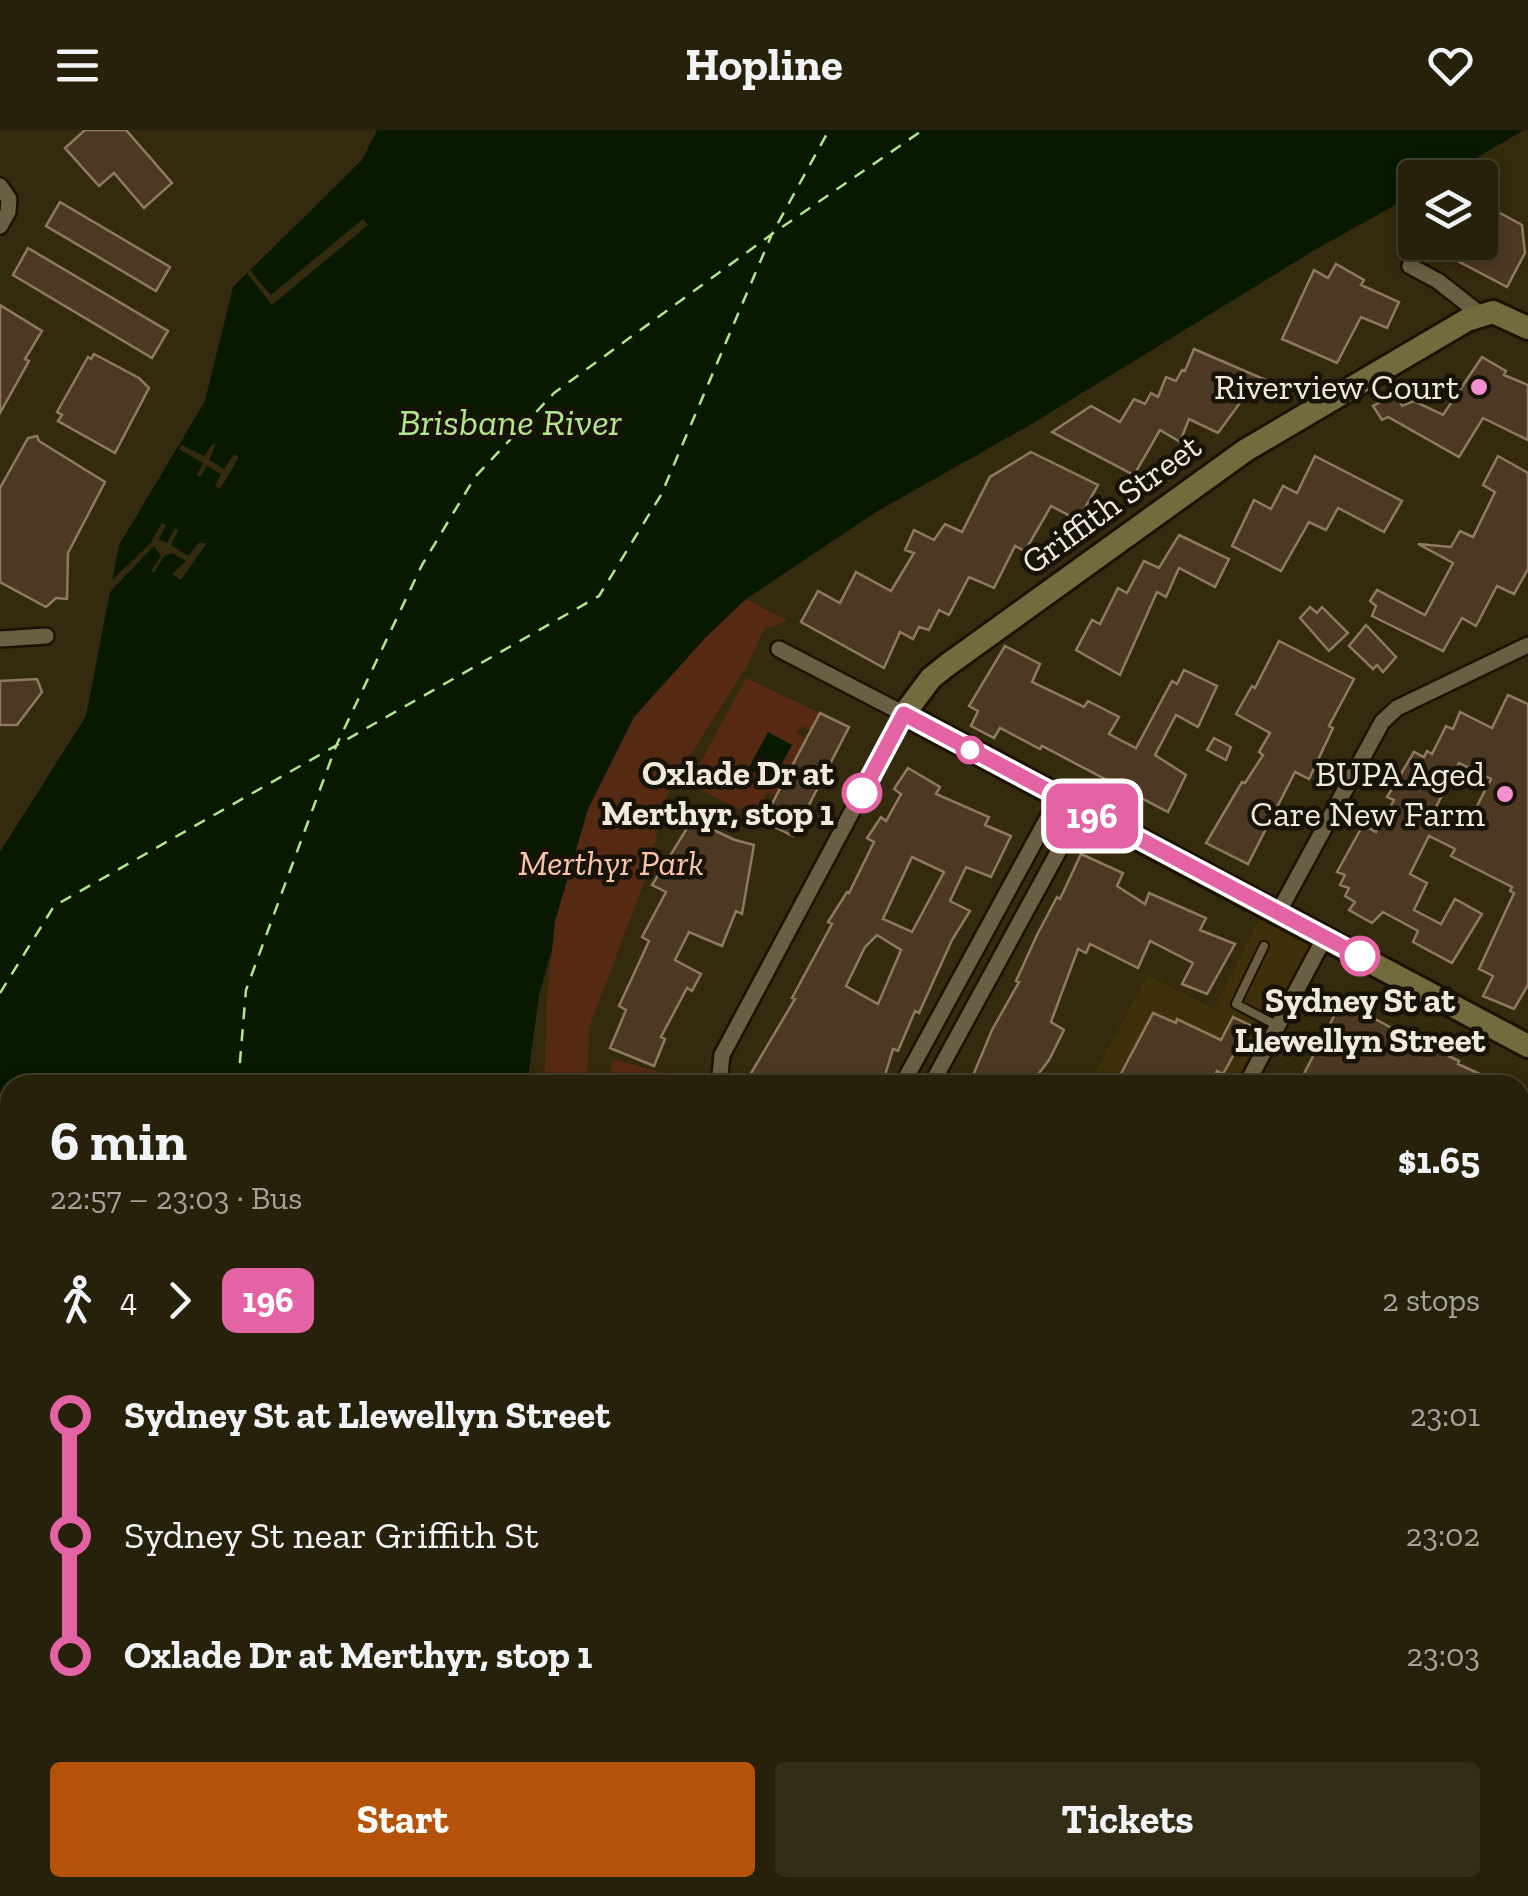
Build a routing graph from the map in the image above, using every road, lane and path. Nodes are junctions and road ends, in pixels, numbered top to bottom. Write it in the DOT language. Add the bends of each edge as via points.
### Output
graph roads {
  1 [pos="0,186"];
  2 [pos="0,226"];
  3 [pos="1410,266"];
  4 [pos="1480,314"];
  5 [pos="1528,328"];
  6 [pos="46,636"];
  7 [pos="0,639"];
  8 [pos="1528,644"];
  9 [pos="778,649"];
  10 [pos="904,714"];
  11 [pos="1058,798"];
  12 [pos="1080,810"];
  13 [pos="1278,913"];
  14 [pos="1326,937"];
  15 [pos="1264,946"];
  16 [pos="1278,1026"];
  17 [pos="1528,1046"];
  18 [pos="718,1075"];
  19 [pos="907,1075"];
  20 [pos="936,1075"];
  21 [pos="1251,1075"];
  1 -- 2 [label="street" via="9,199"];
  3 -- 4 [label="street"];
  4 -- 5 [label="street" via="1499,314"];
  4 -- 10 [label="street, Griffith Street" via="1246,450 946,666"];
  6 -- 7 [label="street"];
  8 -- 13 [label="street" via="1397,708 1382,722"];
  9 -- 10 [label="street"];
  10 -- 11 [label="street"];
  10 -- 18 [label="street" via="722,1055"];
  11 -- 12 [label="street"];
  11 -- 19 [label="street"];
  12 -- 13 [label="street"];
  12 -- 20 [label="street"];
  13 -- 14 [label="street"];
  14 -- 16 [label="street"];
  14 -- 17 [label="street"];
  15 -- 16 [label="lane" via="1236,1004"];
  16 -- 21 [label="street"];
}
